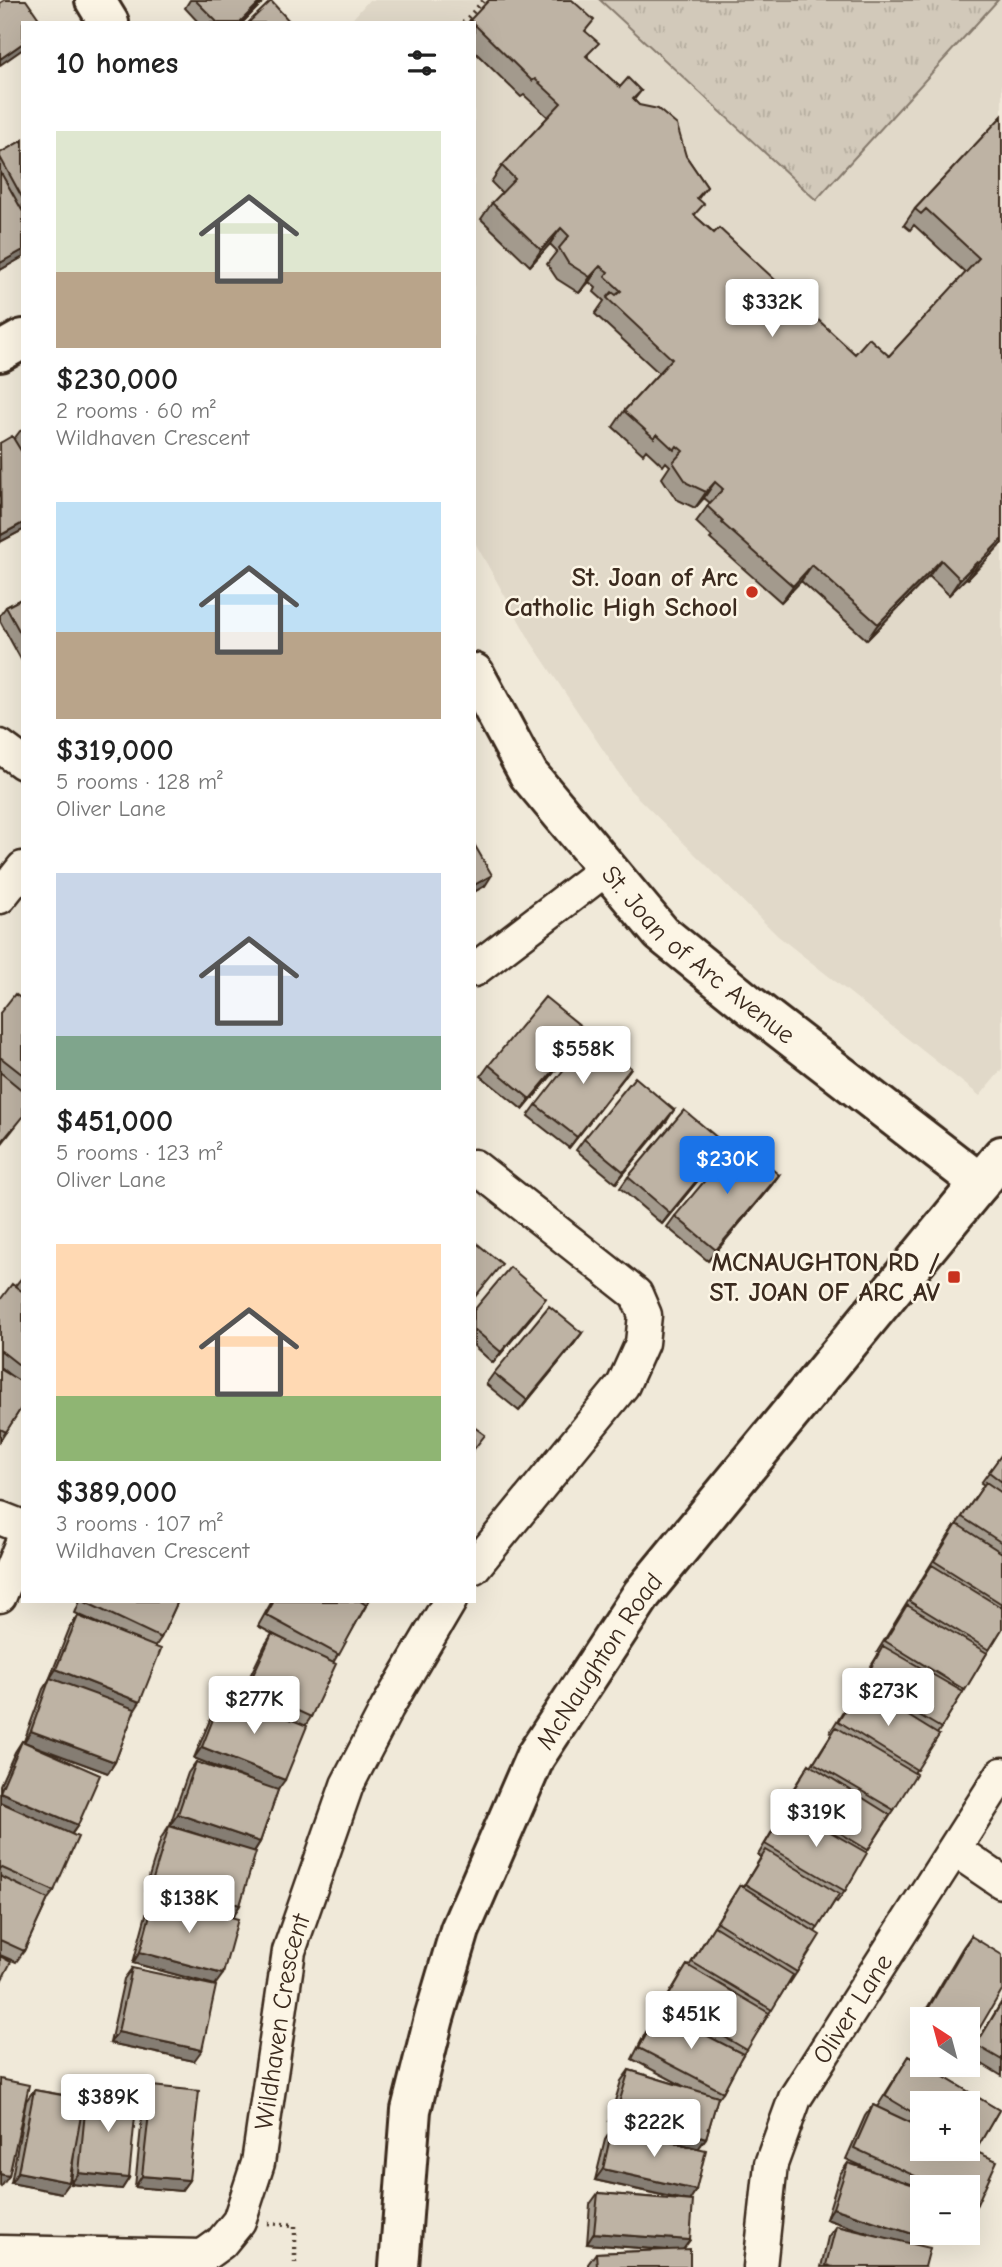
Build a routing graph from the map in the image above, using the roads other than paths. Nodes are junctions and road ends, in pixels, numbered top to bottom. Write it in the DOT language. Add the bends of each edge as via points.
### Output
graph roads {
  1 [pos="95,0"];
  2 [pos="108,21"];
  3 [pos="21,340"];
  4 [pos="0,352"];
  5 [pos="476,677"];
  6 [pos="0,746"];
  7 [pos="21,762"];
  8 [pos="606,869"];
  9 [pos="21,871"];
  10 [pos="0,897"];
  11 [pos="476,968"];
  12 [pos="476,1168"];
  13 [pos="991,1170"];
  14 [pos="0,1518"];
  15 [pos="21,1526"];
  16 [pos="21,1545"];
  17 [pos="476,1565"];
  18 [pos="0,1596"];
  19 [pos="449,1603"];
  20 [pos="1002,1774"];
  21 [pos="955,1850"];
  22 [pos="1002,1882"];
  23 [pos="0,2252"];
  24 [pos="399,2267"];
  25 [pos="760,2267"];
  1 -- 2 [label="street"];
  3 -- 4 [label="street"];
  5 -- 8 [label="street, St. Joan of Arc Avenue" via="529,775"];
  6 -- 7 [label="street"];
  8 -- 11 [label="street"];
  8 -- 13 [label="street, St. Joan of Arc Avenue" via="662,933 751,1006"];
  9 -- 10 [label="street"];
  12 -- 17 [label="street" via="636,1294 645,1315 642,1343 623,1385"];
  13 -- 24 [label="street, McNaughton Road" via="642,1594 535,1757 460,1930 434,2018 411,2110"];
  14 -- 15 [label="street"];
  16 -- 18 [label="street"];
  19 -- 23 [label="street, Wildhaven Crescent" via="347,1784 289,1951 258,2163 239,2221 203,2256"];
  20 -- 21 [label="street, Oliver Lane"];
  21 -- 22 [label="street"];
  21 -- 25 [label="street, Oliver Lane" via="795,2098 771,2164"];
}
